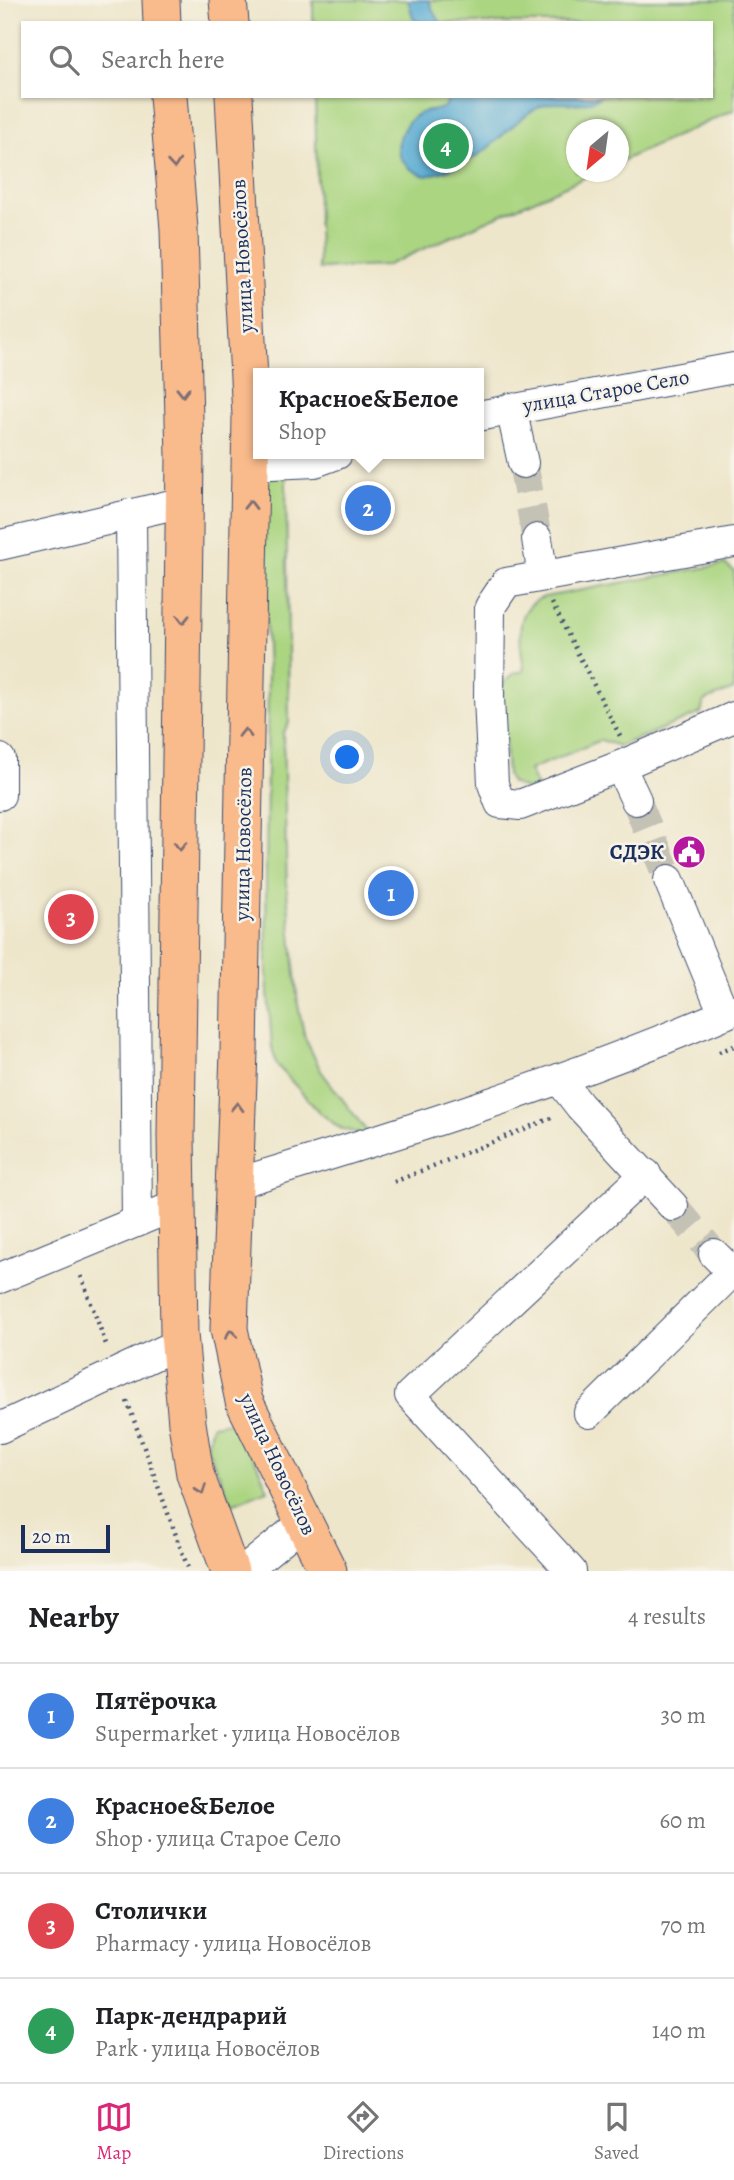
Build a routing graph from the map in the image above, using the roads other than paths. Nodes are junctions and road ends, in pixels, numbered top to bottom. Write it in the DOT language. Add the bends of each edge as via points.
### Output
graph roads {
  1 [pos="161,0"];
  2 [pos="228,0"];
  3 [pos="162,21"];
  4 [pos="230,21"];
  5 [pos="168,98"];
  6 [pos="234,98"];
  7 [pos="734,368"];
  8 [pos="511,408"];
  9 [pos="484,415"];
  10 [pos="323,459"];
  11 [pos="523,463"];
  12 [pos="250,465"];
  13 [pos="184,502"];
  14 [pos="131,514"];
  15 [pos="537,539"];
  16 [pos="734,542"];
  17 [pos="0,545"];
  18 [pos="543,576"];
  19 [pos="734,717"];
  20 [pos="0,760"];
  21 [pos="620,766"];
  22 [pos="0,795"];
  23 [pos="636,800"];
  24 [pos="669,880"];
  25 [pos="729,1012"];
  26 [pos="559,1079"];
  27 [pos="646,1174"];
  28 [pos="234,1184"];
  29 [pos="177,1205"];
  30 [pos="673,1206"];
  31 [pos="137,1222"];
  32 [pos="727,1266"];
  33 [pos="0,1278"];
  34 [pos="180,1343"];
  35 [pos="589,1413"];
  36 [pos="0,1428"];
  37 [pos="304,1522"];
  38 [pos="230,1571"];
  39 [pos="244,1571"];
  40 [pos="328,1571"];
  41 [pos="571,1571"];
  1 -- 3 [label="main road"];
  2 -- 4 [label="main road"];
  5 -- 13 [label="main road, one-way" via="179,229"];
  6 -- 12 [label="main road, улица Новосёлов"];
  7 -- 8 [label="street, улица Старое Село"];
  8 -- 9 [label="street, улица Старое Село"];
  8 -- 11 [label="street"];
  10 -- 12 [label="street"];
  28 -- 12 [label="main road, улица Новосёлов, one-way"];
  13 -- 14 [label="street"];
  13 -- 29 [label="main road, one-way"];
  14 -- 17 [label="street"];
  14 -- 31 [label="street"];
  15 -- 18 [label="street"];
  16 -- 18 [label="street"];
  18 -- 21 [label="street" via="506,583 490,607 493,784 500,803 520,805"];
  19 -- 21 [label="street"];
  20 -- 22 [label="street"];
  21 -- 23 [label="street"];
  24 -- 25 [label="street"];
  25 -- 26 [label="street"];
  26 -- 27 [label="street"];
  26 -- 28 [label="street"];
  27 -- 30 [label="street"];
  27 -- 41 [label="street" via="410,1395"];
  37 -- 28 [label="main road, улица Новосёлов, one-way" via="244,1401 229,1329"];
  29 -- 31 [label="street"];
  29 -- 34 [label="main road"];
  31 -- 33 [label="street"];
  32 -- 35 [label="street"];
  34 -- 36 [label="street"];
  34 -- 38 [label="main road, one-way" via="195,1474"];
  37 -- 39 [label="street"];
  37 -- 40 [label="main road, улица Новосёлов"];
}
